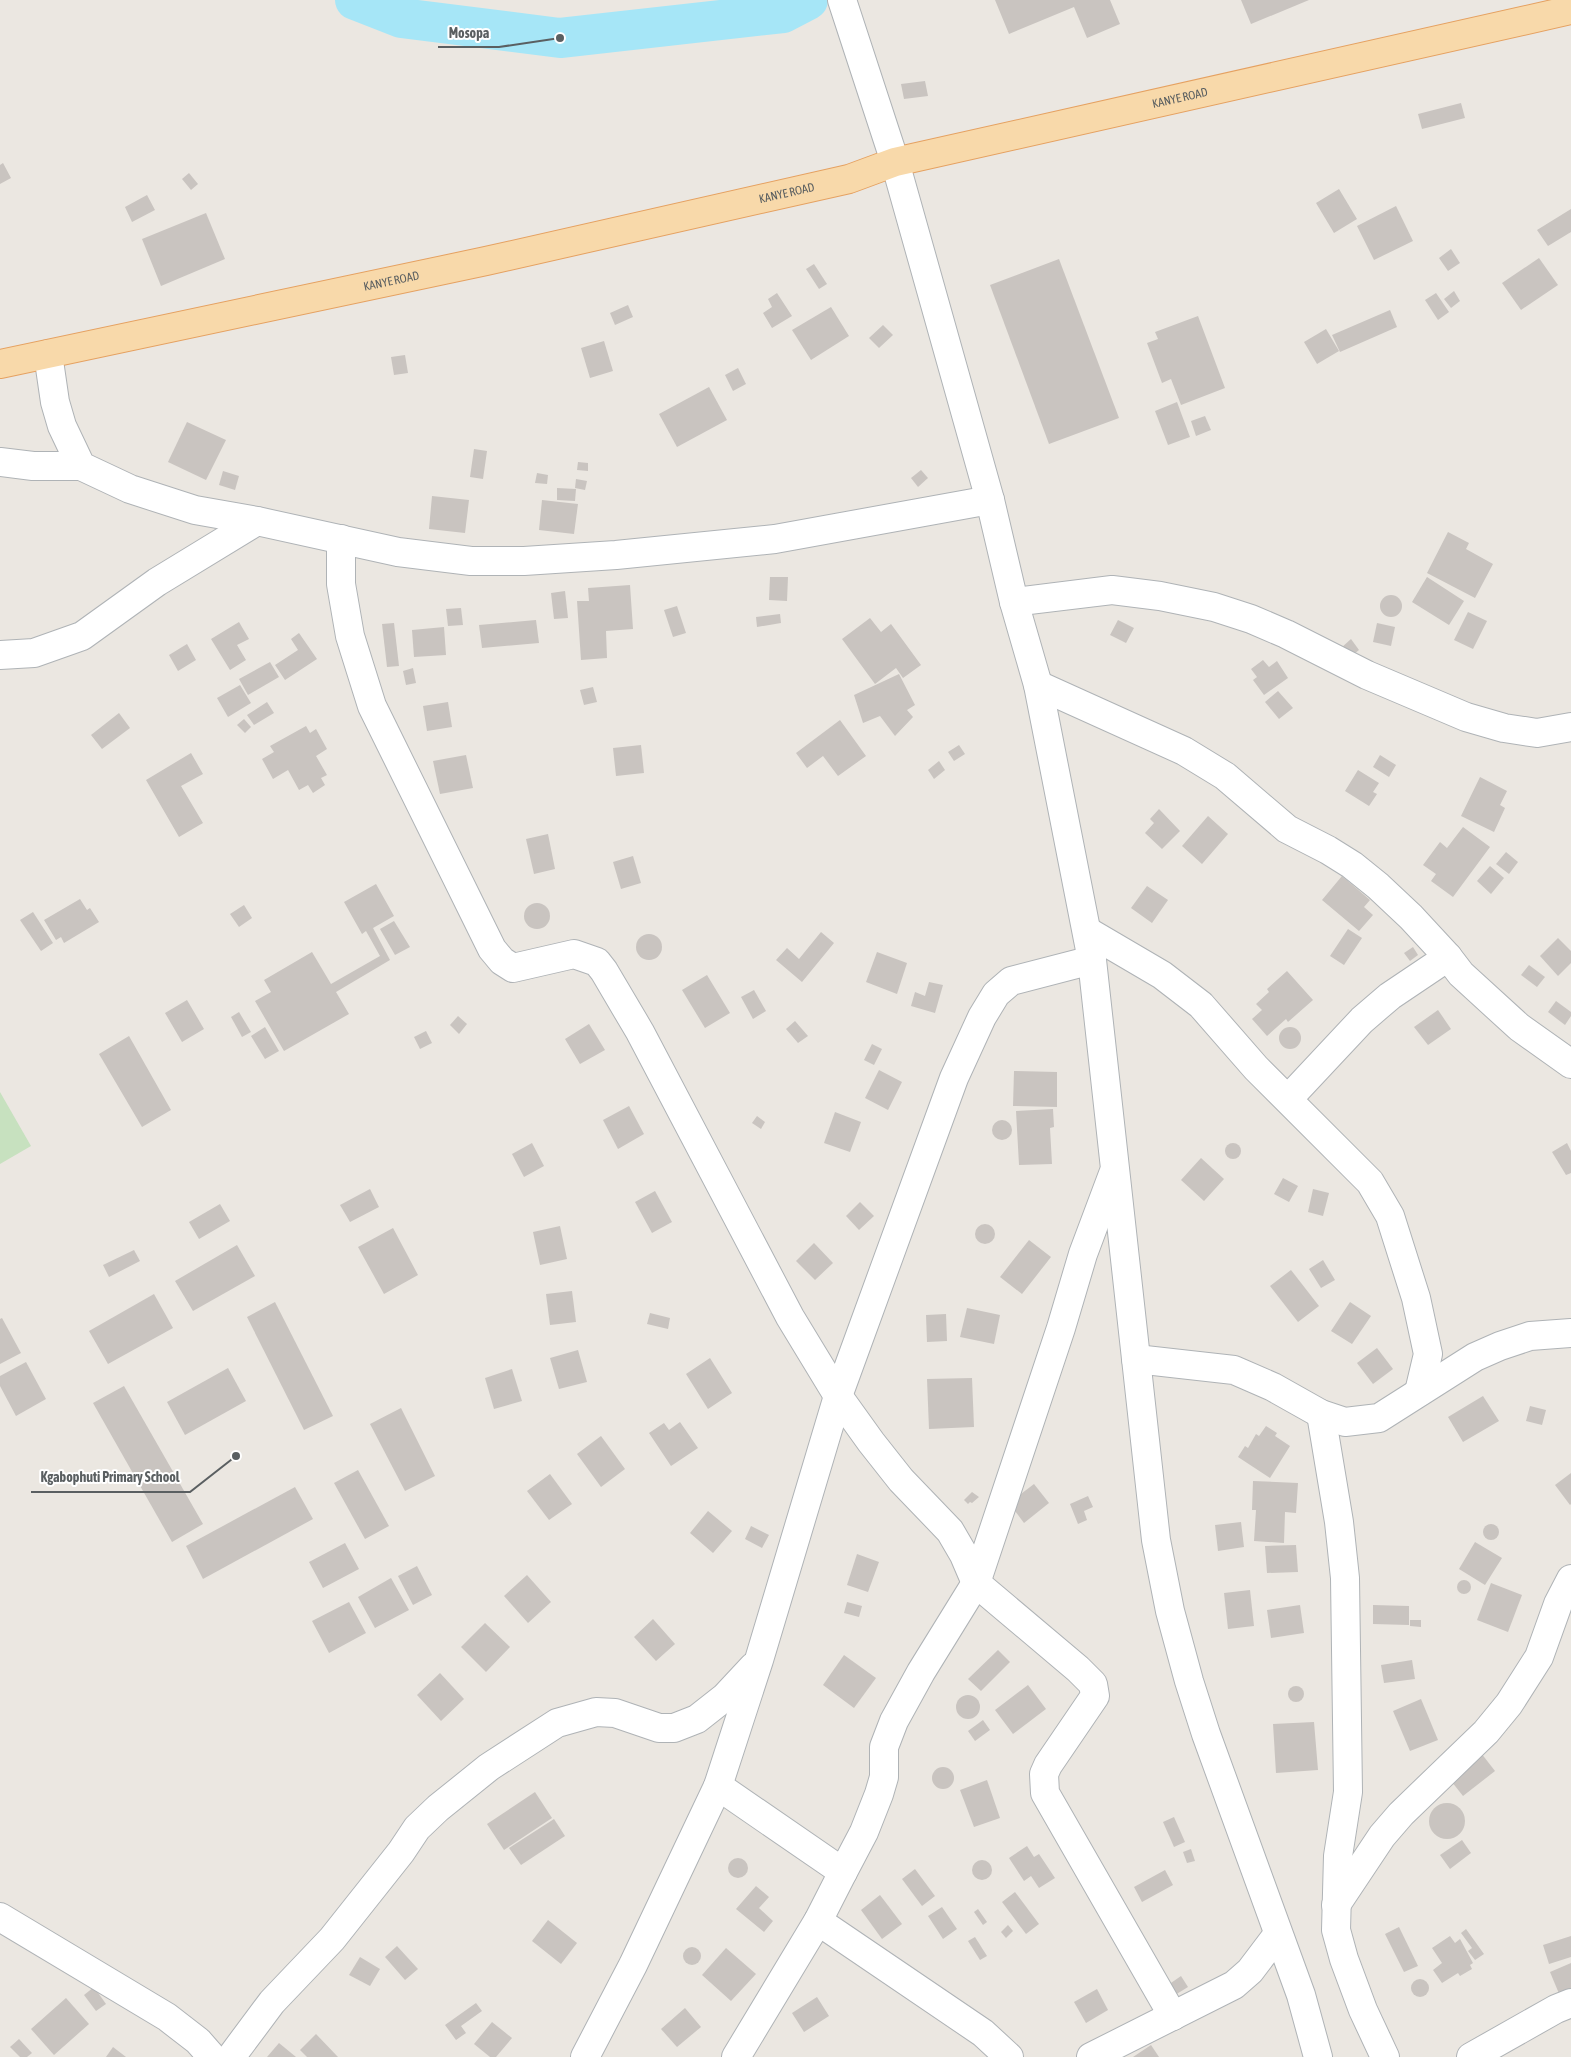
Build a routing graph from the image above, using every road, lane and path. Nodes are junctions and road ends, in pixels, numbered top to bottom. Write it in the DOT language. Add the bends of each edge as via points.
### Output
graph roads {
  1 [pos="842,0"];
  2 [pos="1571,10"];
  3 [pos="895,162"];
  4 [pos="48,354"];
  5 [pos="0,364"];
  6 [pos="0,462"];
  7 [pos="81,466"];
  8 [pos="990,500"];
  9 [pos="257,520"];
  10 [pos="341,539"];
  11 [pos="1014,602"];
  12 [pos="0,655"];
  13 [pos="1038,686"];
  14 [pos="1571,727"];
  15 [pos="1087,932"];
  16 [pos="1448,957"];
  17 [pos="1092,960"];
  18 [pos="1571,1064"];
  19 [pos="1288,1099"];
  20 [pos="1115,1169"];
  21 [pos="1571,1333"];
  22 [pos="1136,1359"];
  23 [pos="1419,1392"];
  24 [pos="838,1396"];
  25 [pos="1321,1414"];
  26 [pos="1571,1579"];
  27 [pos="976,1583"];
  28 [pos="759,1660"];
  29 [pos="718,1786"];
  30 [pos="843,1872"];
  31 [pos="1336,1905"];
  32 [pos="0,1917"];
  33 [pos="818,1921"];
  34 [pos="1278,1934"];
  35 [pos="1571,2003"];
  36 [pos="1173,2016"];
  37 [pos="1385,2056"];
  38 [pos="212,2057"];
  39 [pos="231,2057"];
  40 [pos="585,2057"];
  41 [pos="736,2057"];
  42 [pos="1009,2057"];
  43 [pos="1091,2057"];
  44 [pos="1318,2057"];
  45 [pos="1470,2057"];
  1 -- 3 [label="street"];
  2 -- 3 [label="main road, KANYE ROAD"];
  3 -- 4 [label="main road, KANYE ROAD" via="849,179 486,261"];
  3 -- 8 [label="street"];
  4 -- 5 [label="main road, KANYE ROAD"];
  4 -- 7 [label="street" via="62,426"];
  6 -- 7 [label="street"];
  7 -- 9 [label="street" via="130,489 195,510"];
  8 -- 10 [label="street" via="775,539 524,561 471,561 398,552"];
  8 -- 11 [label="street"];
  9 -- 10 [label="street"];
  9 -- 12 [label="street" via="157,582 82,636 34,653"];
  10 -- 24 [label="street" via="341,584 348,627 372,706 492,950 513,968 574,954 597,962 604,971 640,1032 790,1317"];
  11 -- 13 [label="street"];
  11 -- 14 [label="street" via="1112,590 1214,607 1286,634 1367,675 1466,717 1537,733"];
  13 -- 15 [label="street"];
  13 -- 16 [label="street" via="1184,751 1225,776 1287,829 1352,865 1378,886"];
  15 -- 17 [label="street"];
  15 -- 19 [label="street" via="1181,988 1201,1005"];
  16 -- 18 [label="street" via="1461,974 1519,1027"];
  16 -- 19 [label="street" via="1390,996 1362,1020"];
  17 -- 20 [label="street"];
  17 -- 24 [label="street" via="1011,981 989,1005 954,1078"];
  19 -- 23 [label="street" via="1370,1182 1390,1216 1416,1298 1428,1354"];
  20 -- 22 [label="street"];
  20 -- 27 [label="street"];
  21 -- 23 [label="street" via="1530,1336 1500,1346 1475,1357"];
  22 -- 25 [label="street" via="1234,1370"];
  22 -- 34 [label="street" via="1156,1540 1170,1611 1206,1734"];
  23 -- 25 [label="street" via="1378,1418 1345,1422"];
  24 -- 27 [label="street" via="901,1480 950,1531"];
  24 -- 28 [label="street"];
  25 -- 31 [label="street" via="1345,1578 1348,1792 1338,1856"];
  26 -- 31 [label="street" via="1558,1604 1539,1657 1510,1704 1382,1836"];
  27 -- 30 [label="street" via="894,1721 884,1747 884,1777 879,1794"];
  27 -- 36 [label="street" via="1093,1684 1095,1696 1044,1774 1045,1793"];
  28 -- 29 [label="street"];
  28 -- 39 [label="street" via="725,1697 697,1719 674,1728 659,1728 615,1713 596,1712 557,1723 489,1767 417,1828 332,1939 272,2002"];
  29 -- 30 [label="street"];
  29 -- 40 [label="street" via="633,1965"];
  30 -- 33 [label="street"];
  31 -- 37 [label="street" via="1336,1930 1344,1959"];
  32 -- 38 [label="street" via="167,2017 198,2041"];
  33 -- 41 [label="street"];
  33 -- 42 [label="street" via="983,2034"];
  34 -- 36 [label="street" via="1243,1978"];
  34 -- 44 [label="street" via="1302,1995"];
  35 -- 45 [label="street"];
  36 -- 43 [label="street"];
}
